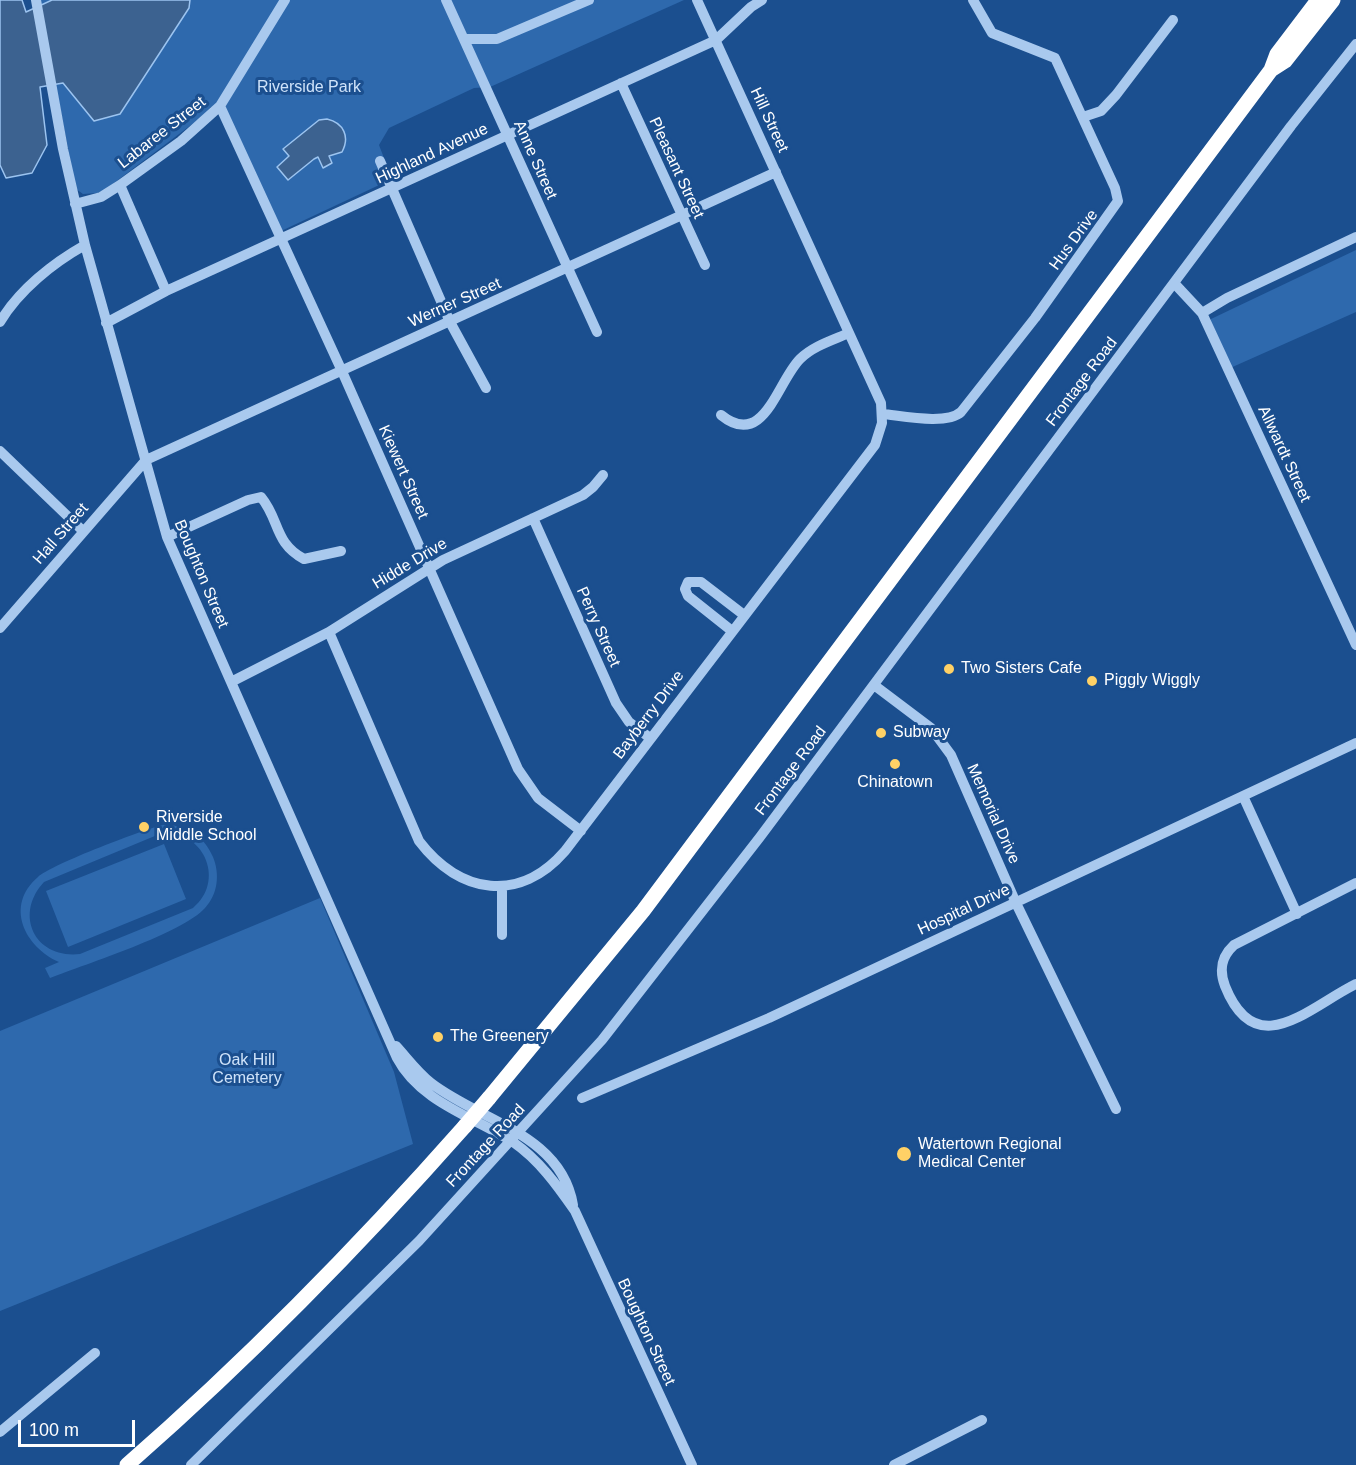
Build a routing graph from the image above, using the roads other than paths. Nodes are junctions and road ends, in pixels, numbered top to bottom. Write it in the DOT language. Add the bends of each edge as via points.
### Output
graph roads {
  1 [pos="36,0"];
  2 [pos="285,0"];
  3 [pos="446,0"];
  4 [pos="589,0"];
  5 [pos="697,0"];
  6 [pos="762,0"];
  7 [pos="974,0"];
  8 [pos="1318,0"];
  9 [pos="1333,0"];
  10 [pos="1173,20"];
  11 [pos="464,39"];
  12 [pos="716,40"];
  13 [pos="1356,44"];
  14 [pos="1271,70"];
  15 [pos="621,83"];
  16 [pos="220,106"];
  17 [pos="1083,117"];
  18 [pos="508,135"];
  19 [pos="380,161"];
  20 [pos="776,172"];
  21 [pos="120,185"];
  22 [pos="392,189"];
  23 [pos="75,204"];
  24 [pos="681,216"];
  25 [pos="1356,237"];
  26 [pos="280,239"];
  27 [pos="85,245"];
  28 [pos="705,265"];
  29 [pos="568,268"];
  30 [pos="1174,283"];
  31 [pos="166,291"];
  32 [pos="1202,313"];
  33 [pos="0,322"];
  34 [pos="106,322"];
  35 [pos="450,322"];
  36 [pos="597,332"];
  37 [pos="849,333"];
  38 [pos="341,369"];
  39 [pos="486,388"];
  40 [pos="883,414"];
  41 [pos="721,415"];
  42 [pos="0,451"];
  43 [pos="146,460"];
  44 [pos="603,475"];
  45 [pos="533,518"];
  46 [pos="83,531"];
  47 [pos="167,537"];
  48 [pos="341,551"];
  49 [pos="429,568"];
  50 [pos="744,615"];
  51 [pos="0,628"];
  52 [pos="732,631"];
  53 [pos="329,632"];
  54 [pos="1356,645"];
  55 [pos="231,682"];
  56 [pos="874,685"];
  57 [pos="650,738"];
  58 [pos="1356,742"];
  59 [pos="1243,796"];
  60 [pos="582,831"];
  61 [pos="1356,883"];
  62 [pos="502,888"];
  63 [pos="1016,903"];
  64 [pos="1296,914"];
  65 [pos="502,934"];
  66 [pos="1356,984"];
  67 [pos="582,1098"];
  68 [pos="1116,1109"];
  69 [pos="515,1137"];
  70 [pos="95,1353"];
  71 [pos="982,1420"];
  72 [pos="0,1432"];
  73 [pos="127,1465"];
  74 [pos="191,1465"];
  75 [pos="692,1465"];
  76 [pos="894,1465"];
  1 -- 23 [label="street, Boughton Street"];
  2 -- 16 [label="street, Labaree Street"];
  3 -- 11 [label="street, Anne Street"];
  4 -- 11 [label="street" via="497,39"];
  5 -- 12 [label="street, Hill Street"];
  6 -- 12 [label="street, Highland Avenue"];
  7 -- 17 [label="street, Hus Drive" via="988,29 998,37 1055,58"];
  8 -- 14 [label="highway" via="1277,54"];
  9 -- 14 [label="highway" via="1285,61"];
  10 -- 17 [label="street" via="1116,95 1101,111"];
  11 -- 18 [label="street, Anne Street"];
  12 -- 15 [label="street, Highland Avenue"];
  12 -- 20 [label="street, Hill Street"];
  13 -- 30 [label="street, Frontage Road"];
  14 -- 73 [label="highway, bridge" via="643,911 489,1098 365,1237"];
  15 -- 18 [label="street, Highland Avenue"];
  15 -- 24 [label="street, Pleasant Street"];
  16 -- 21 [label="street, Labaree Street" via="181,141"];
  16 -- 26 [label="street, Kiewert Street"];
  17 -- 40 [label="street, Hus Drive" via="1115,188 1115,209 961,412 943,419"];
  18 -- 22 [label="street, Highland Avenue"];
  18 -- 29 [label="street, Anne Street"];
  19 -- 22 [label="street"];
  20 -- 24 [label="street, Werner Street"];
  20 -- 37 [label="street, Hill Street"];
  21 -- 23 [label="street, Labaree Street"];
  21 -- 31 [label="street"];
  22 -- 26 [label="street, Highland Avenue"];
  22 -- 35 [label="street"];
  23 -- 27 [label="street, Boughton Street"];
  24 -- 28 [label="street, Pleasant Street"];
  24 -- 29 [label="street, Werner Street"];
  25 -- 32 [label="street"];
  26 -- 31 [label="street, Highland Avenue"];
  26 -- 38 [label="street, Kiewert Street"];
  27 -- 33 [label="street" via="64,257 17,298"];
  27 -- 34 [label="street, Boughton Street"];
  29 -- 35 [label="street, Werner Street"];
  29 -- 36 [label="street, Anne Street"];
  30 -- 32 [label="street, Allwardt Street"];
  30 -- 56 [label="street, Frontage Road"];
  31 -- 34 [label="street, Highland Avenue"];
  32 -- 54 [label="street, Allwardt Street"];
  34 -- 43 [label="street, Boughton Street"];
  35 -- 38 [label="street, Werner Street"];
  35 -- 39 [label="street"];
  37 -- 40 [label="street"];
  37 -- 41 [label="street" via="801,358 767,412 757,420 734,425"];
  38 -- 43 [label="street, Werner Street"];
  38 -- 49 [label="street, Kiewert Street"];
  40 -- 50 [label="street, Bayberry Drive" via="879,438 869,453"];
  42 -- 46 [label="street"];
  43 -- 46 [label="street, Hall Street"];
  43 -- 47 [label="street, Boughton Street"];
  44 -- 45 [label="street, Hidde Drive" via="583,495"];
  45 -- 49 [label="street, Hidde Drive"];
  45 -- 57 [label="street, Perry Street" via="616,703 629,722"];
  46 -- 51 [label="street, Hall Street"];
  47 -- 48 [label="street" via="261,497 289,551 304,559"];
  47 -- 55 [label="street, Boughton Street"];
  49 -- 53 [label="street, Hidde Drive"];
  49 -- 60 [label="street, Kiewert Street" via="525,783 538,798"];
  50 -- 52 [label="street, Bayberry Drive"];
  50 -- 52 [label="street" via="700,582 688,582 688,596"];
  52 -- 57 [label="street, Bayberry Drive"];
  53 -- 55 [label="street, Hidde Drive"];
  53 -- 62 [label="street" via="420,841 448,870 478,884"];
  55 -- 69 [label="street, Boughton Street" via="400,1063 423,1088 449,1107"];
  56 -- 63 [label="street, Memorial Drive" via="942,740"];
  56 -- 69 [label="street, Frontage Road" via="668,958 602,1040"];
  57 -- 60 [label="street, Bayberry Drive"];
  58 -- 59 [label="street, Hospital Drive"];
  59 -- 63 [label="street, Hospital Drive"];
  59 -- 64 [label="street"];
  60 -- 62 [label="street, Bayberry Drive" via="552,866 519,884"];
  61 -- 64 [label="street"];
  62 -- 65 [label="street"];
  63 -- 67 [label="street, Hospital Drive" via="769,1018"];
  63 -- 68 [label="street, Memorial Drive"];
  64 -- 66 [label="street" via="1234,945 1224,956 1222,980 1240,1014 1255,1025 1271,1026 1298,1019"];
  69 -- 74 [label="street, Frontage Road" via="411,1249"];
  69 -- 75 [label="street, Boughton Street" via="550,1176 574,1211"];
  70 -- 72 [label="street"];
  71 -- 76 [label="street"];
}
